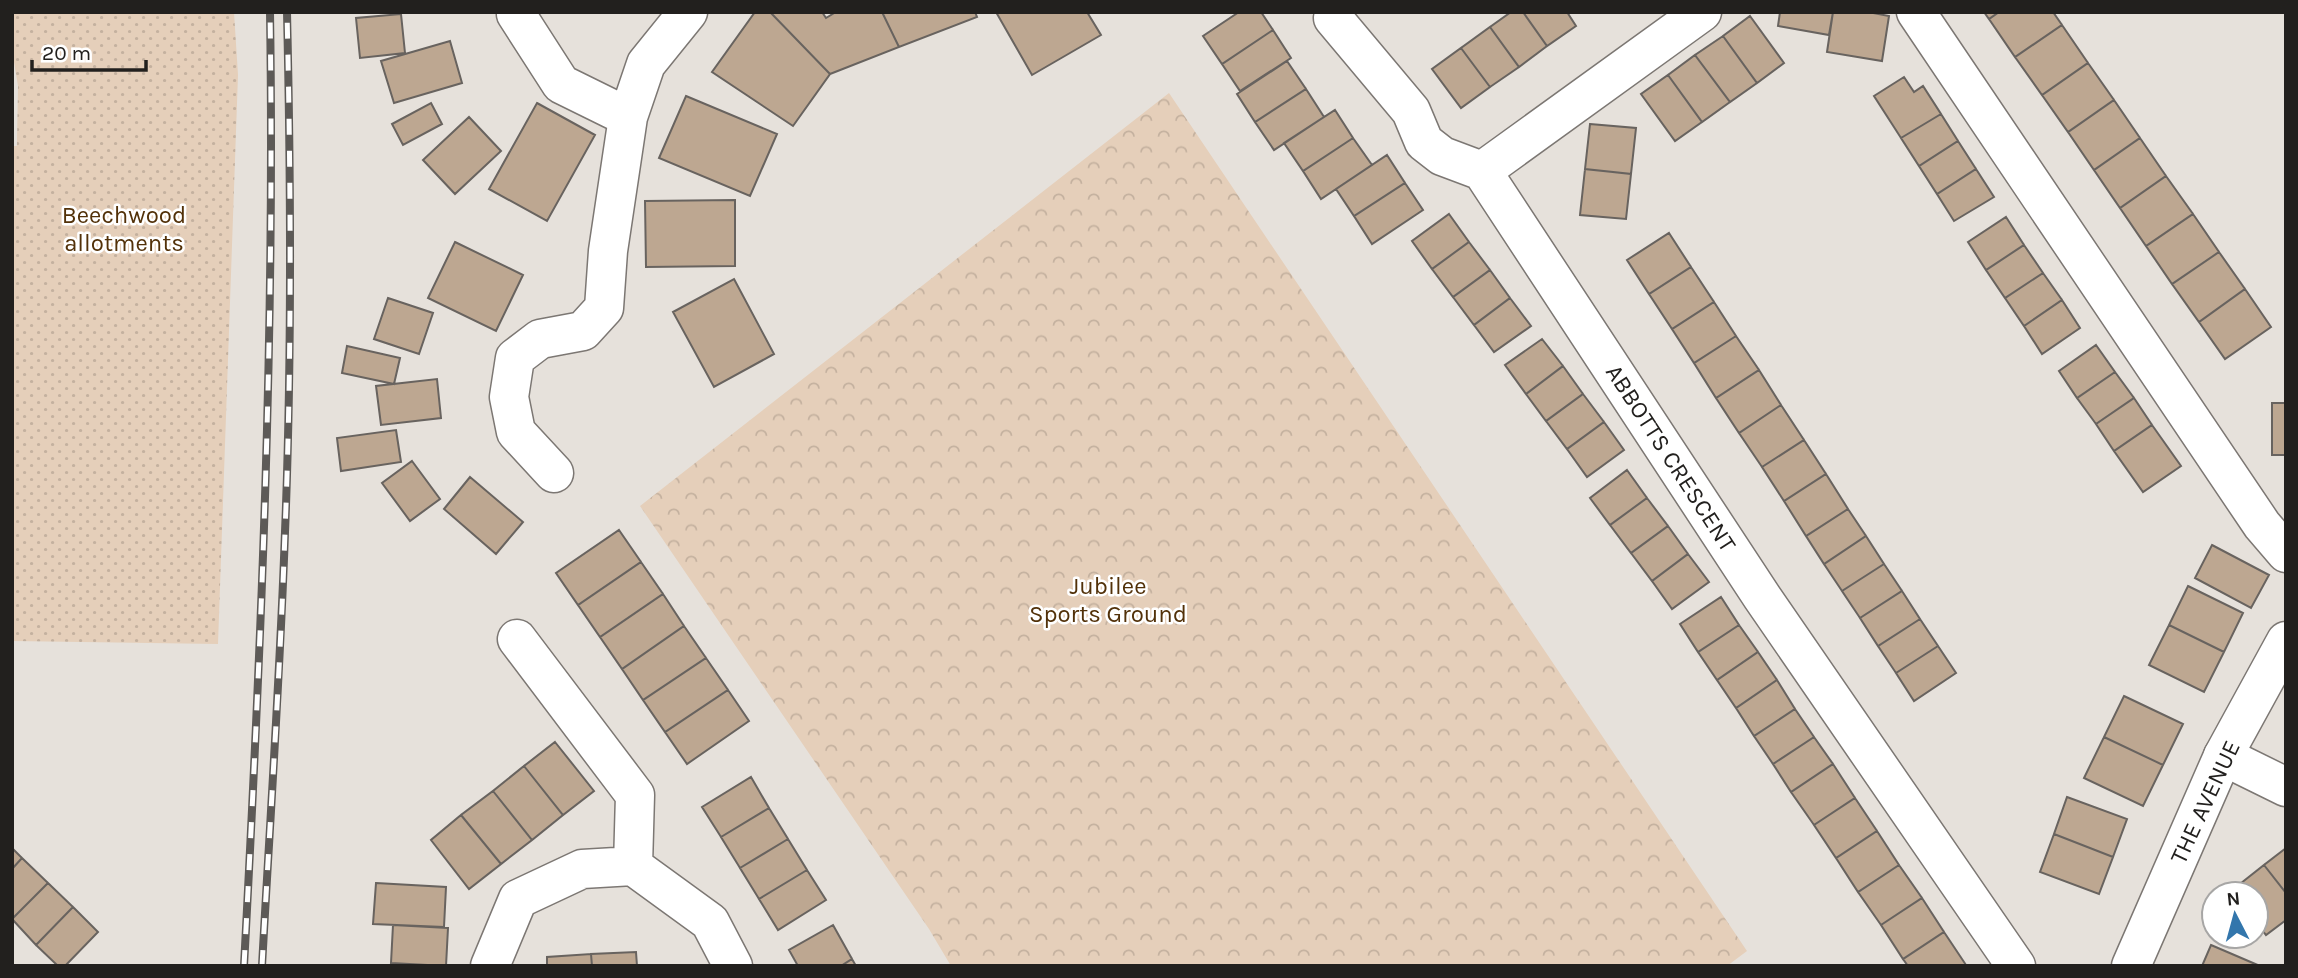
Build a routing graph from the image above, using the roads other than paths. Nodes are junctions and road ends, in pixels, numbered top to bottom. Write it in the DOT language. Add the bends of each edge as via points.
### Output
graph roads {
  1 [pos="688,12"];
  2 [pos="1702,12"];
  3 [pos="1916,12"];
  4 [pos="516,14"];
  5 [pos="1333,18"];
  6 [pos="628,117"];
  7 [pos="1482,171"];
  8 [pos="554,473"];
  9 [pos="2286,553"];
  10 [pos="517,639"];
  11 [pos="2286,641"];
  12 [pos="2223,756"];
  13 [pos="2286,787"];
  14 [pos="632,866"];
  15 [pos="490,966"];
  16 [pos="733,966"];
  17 [pos="2015,966"];
  18 [pos="2131,966"];
  1 -- 6 [label="street" via="646,64"];
  2 -- 7 [label="street"];
  3 -- 9 [label="street" via="2262,525"];
  4 -- 6 [label="street" via="561,84"];
  5 -- 7 [label="street" via="1411,111 1424,142 1442,156"];
  6 -- 8 [label="street" via="604,309 583,331 540,339 515,358 509,397 516,432"];
  7 -- 17 [label="street, ABBOTTS CRESCENT" via="1762,597"];
  10 -- 14 [label="street" via="635,795"];
  11 -- 12 [label="street, THE AVENUE"];
  12 -- 13 [label="street"];
  12 -- 18 [label="street, THE AVENUE"];
  14 -- 15 [label="street" via="582,869 517,899"];
  14 -- 16 [label="street" via="710,922"];
}
